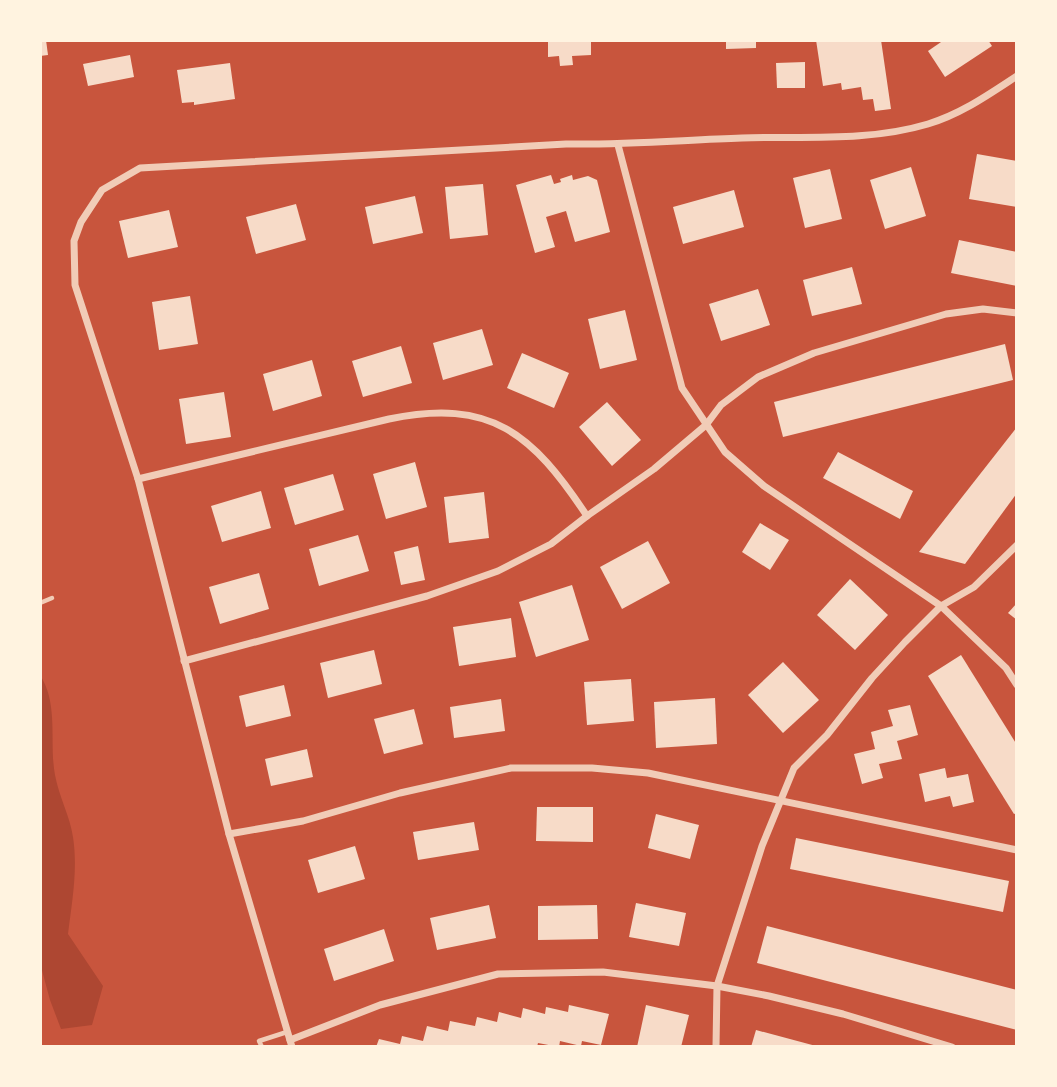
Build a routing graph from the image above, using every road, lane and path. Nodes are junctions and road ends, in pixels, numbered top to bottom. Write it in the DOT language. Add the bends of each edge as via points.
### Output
graph roads {
  1 [pos="1017,76"];
  2 [pos="618,145"];
  3 [pos="1017,313"];
  4 [pos="706,425"];
  5 [pos="138,479"];
  6 [pos="587,516"];
  7 [pos="1017,545"];
  8 [pos="52,598"];
  9 [pos="40,603"];
  10 [pos="941,606"];
  11 [pos="184,661"];
  12 [pos="1017,685"];
  13 [pos="780,801"];
  14 [pos="229,834"];
  15 [pos="1017,850"];
  16 [pos="716,986"];
  17 [pos="287,1031"];
  18 [pos="291,1044"];
  19 [pos="262,1047"];
  20 [pos="716,1047"];
  21 [pos="952,1047"];
  1 -- 2 [label="street" via="960,113 893,133"];
  2 -- 4 [label="street" via="682,388"];
  2 -- 5 [label="street" via="140,168 122,176 102,190 81,222 74,241 75,285"];
  3 -- 4 [label="street" via="983,309 946,314 814,353 758,377 721,405"];
  4 -- 6 [label="street"];
  4 -- 10 [label="street" via="725,452 764,486"];
  5 -- 6 [label="street" via="388,419 452,411 489,420 522,436"];
  5 -- 11 [label="street"];
  6 -- 11 [label="street" via="551,544 498,571 427,596"];
  7 -- 10 [label="street" via="974,587"];
  8 -- 9 [label="lane"];
  10 -- 12 [label="street" via="1006,668"];
  10 -- 13 [label="street" via="794,768"];
  11 -- 14 [label="street"];
  13 -- 14 [label="street" via="648,772 511,768 303,821"];
  13 -- 15 [label="street"];
  13 -- 16 [label="street"];
  14 -- 17 [label="street"];
  16 -- 18 [label="street" via="603,972 498,974 380,1005"];
  16 -- 20 [label="street"];
  16 -- 21 [label="street" via="844,1014"];
  17 -- 18 [label="street"];
  17 -- 19 [label="lane" via="259,1041"];
}
